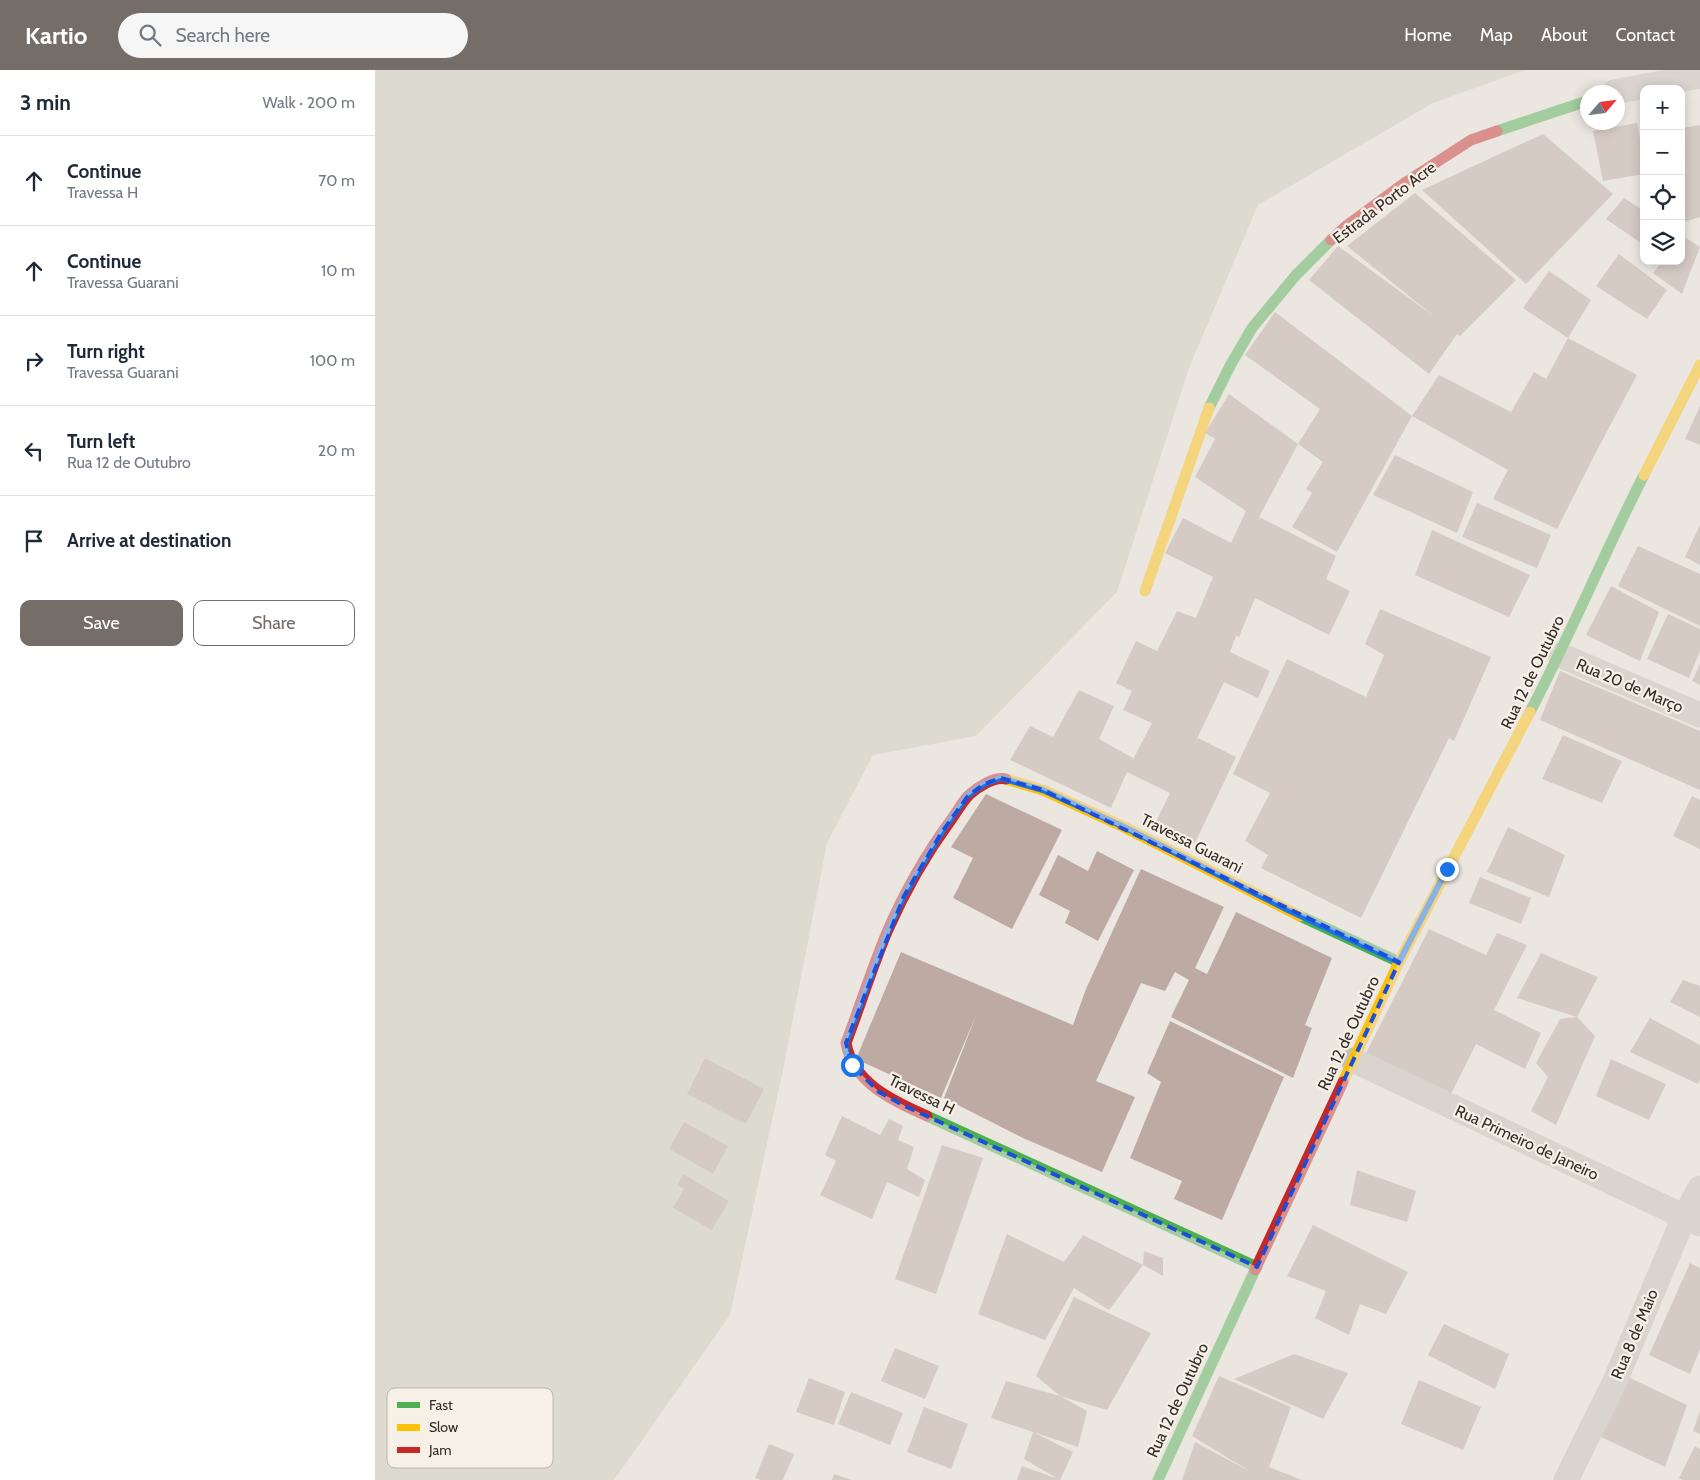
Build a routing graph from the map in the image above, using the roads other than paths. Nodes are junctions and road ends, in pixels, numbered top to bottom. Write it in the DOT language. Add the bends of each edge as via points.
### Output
graph roads {
  1 [pos="1700,76"];
  2 [pos="1625,90"];
  3 [pos="1580,103"];
  4 [pos="1700,365"];
  5 [pos="1145,592"];
  6 [pos="1560,656"];
  7 [pos="1700,715"];
  8 [pos="967,796"];
  9 [pos="1399,962"];
  10 [pos="1353,1060"];
  11 [pos="1700,1188"];
  12 [pos="1692,1220"];
  13 [pos="1257,1267"];
  14 [pos="1158,1480"];
  15 [pos="1566,1480"];
  1 -- 2 [label="street"];
  3 -- 5 [label="street, Estrada Porto Acre" via="1471,140 1345,227 1296,275 1252,328 1206,414"];
  4 -- 6 [label="street, Rua 12 de Outubro" via="1619,524"];
  6 -- 7 [label="street, Rua 20 de Março"];
  6 -- 9 [label="street, Rua 12 de Outubro"];
  8 -- 9 [label="street, Travessa Guarani" via="984,784 1001,778 1043,790"];
  8 -- 13 [label="street, Travessa H" via="920,868 887,933 846,1043 852,1065 879,1092 907,1106"];
  9 -- 10 [label="street, Rua 12 de Outubro"];
  10 -- 12 [label="street, Rua Primeiro de Janeiro"];
  10 -- 13 [label="street, Rua 12 de Outubro"];
  11 -- 12 [label="street, Rua 8 de Maio"];
  12 -- 15 [label="street, Rua 8 de Maio"];
  13 -- 14 [label="street, Rua 12 de Outubro"];
}
